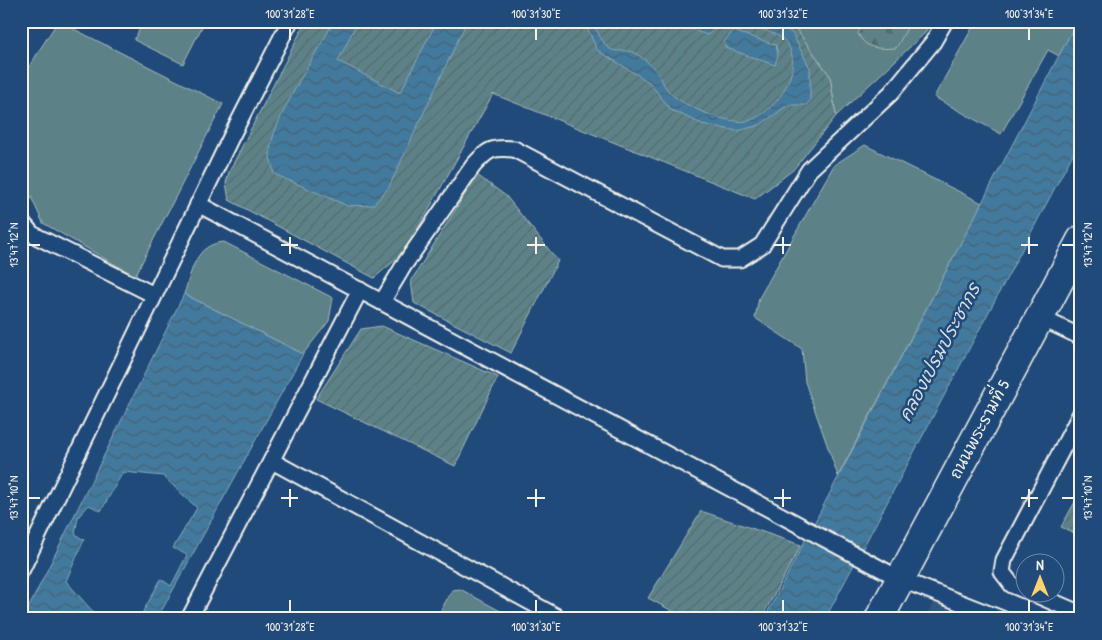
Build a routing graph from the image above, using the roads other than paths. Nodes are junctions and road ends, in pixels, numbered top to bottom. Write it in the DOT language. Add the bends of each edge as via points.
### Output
graph roads {
  1 [pos="290,21"];
  2 [pos="945,21"];
  3 [pos="198,204"];
  4 [pos="21,221"];
  5 [pos="1081,240"];
  6 [pos="360,290"];
  7 [pos="154,295"];
  8 [pos="382,302"];
  9 [pos="1039,317"];
  10 [pos="1081,337"];
  11 [pos="1081,413"];
  12 [pos="272,461"];
  13 [pos="21,570"];
  14 [pos="900,579"];
  15 [pos="1014,586"];
  16 [pos="1053,602"];
  17 [pos="1081,614"];
  18 [pos="189,619"];
  19 [pos="561,619"];
  20 [pos="879,619"];
  21 [pos="1002,619"];
  1 -- 3 [label="lane"];
  2 -- 8 [label="lane" via="933,42 891,93 809,170 762,245 740,259 722,259 514,149 496,147 486,152 473,166"];
  3 -- 6 [label="lane"];
  3 -- 7 [label="lane"];
  4 -- 7 [label="lane" via="32,234"];
  5 -- 9 [label="main road, ถนนพระรามที่ 5"];
  6 -- 8 [label="lane"];
  6 -- 12 [label="lane"];
  7 -- 13 [label="lane"];
  8 -- 14 [label="lane"];
  9 -- 10 [label="lane"];
  9 -- 14 [label="main road, ถนนพระรามที่ 5"];
  11 -- 15 [label="lane" via="1004,560 1002,572"];
  12 -- 18 [label="lane"];
  12 -- 19 [label="lane"];
  14 -- 20 [label="main road, ถนนพระรามที่ 5"];
  14 -- 21 [label="lane"];
  16 -- 17 [label="lane"];
}
